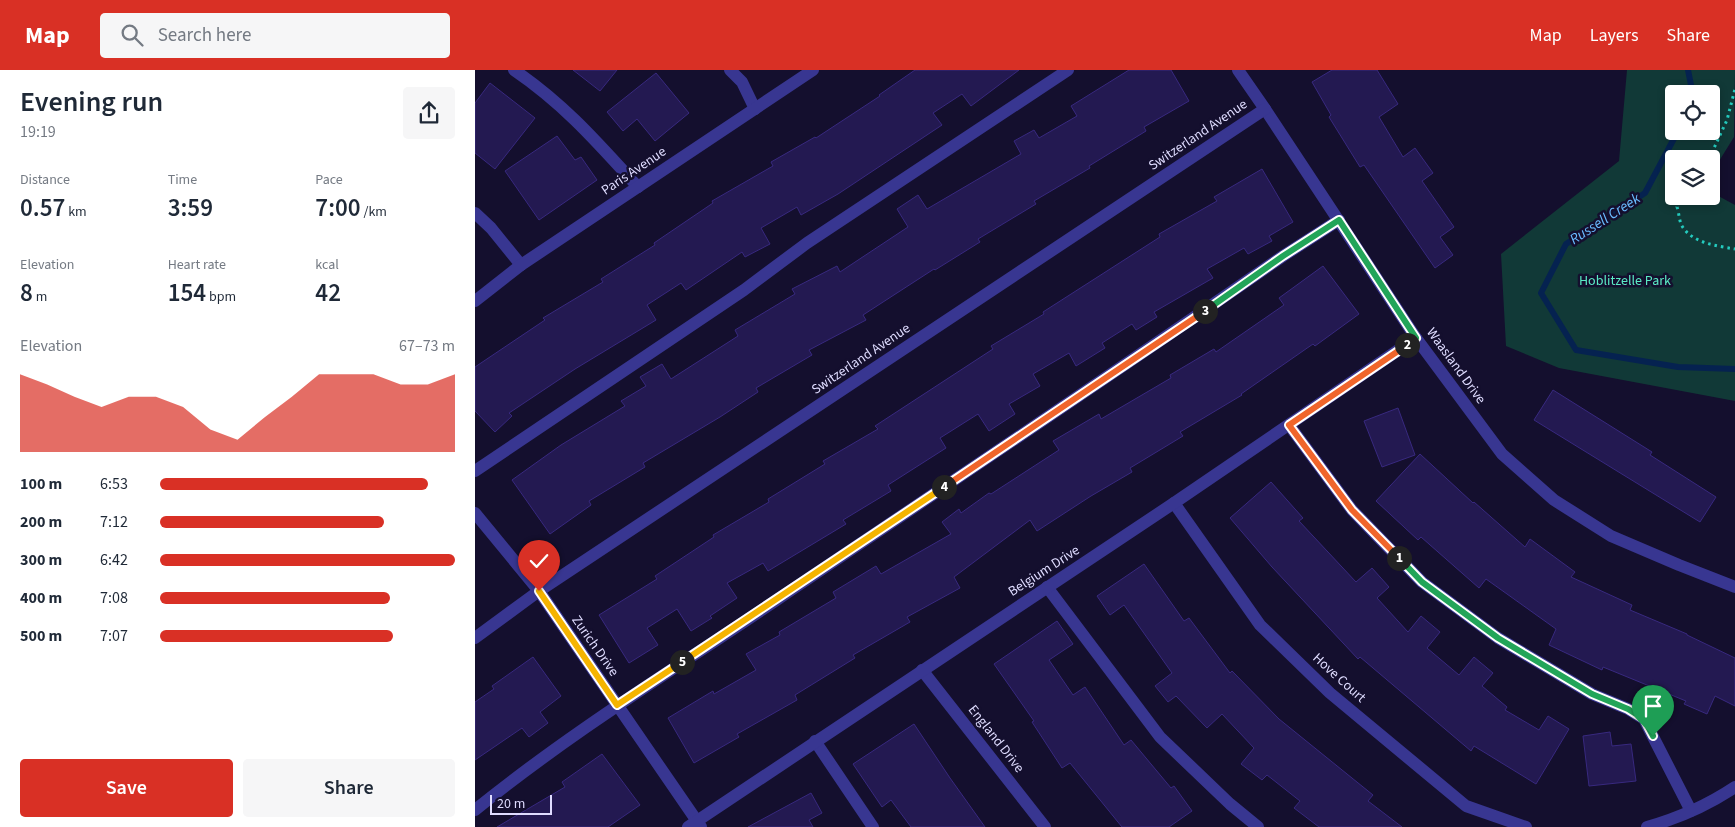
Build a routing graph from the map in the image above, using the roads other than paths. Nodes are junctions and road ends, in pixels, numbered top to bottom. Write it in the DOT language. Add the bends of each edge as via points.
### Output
graph roads {
  1 [pos="514,70"];
  2 [pos="730,70"];
  3 [pos="813,70"];
  4 [pos="1068,70"];
  5 [pos="1238,70"];
  6 [pos="755,109"];
  7 [pos="1265,109"];
  8 [pos="638,187"];
  9 [pos="475,213"];
  10 [pos="1339,220"];
  11 [pos="521,265"];
  12 [pos="475,302"];
  13 [pos="1416,338"];
  14 [pos="1289,425"];
  15 [pos="475,471"];
  16 [pos="1174,503"];
  17 [pos="475,512"];
  18 [pos="1047,587"];
  19 [pos="1735,587"];
  20 [pos="539,591"];
  21 [pos="475,638"];
  22 [pos="923,670"];
  23 [pos="617,705"];
  24 [pos="815,742"];
  25 [pos="1735,787"];
  26 [pos="475,810"];
  27 [pos="1691,811"];
  28 [pos="695,825"];
  29 [pos="1518,826"];
  30 [pos="873,827"];
  31 [pos="1045,827"];
  32 [pos="1258,827"];
  33 [pos="1647,827"];
  1 -- 8 [label="street" via="562,107"];
  2 -- 6 [label="street" via="742,82"];
  3 -- 6 [label="street, Paris Avenue"];
  4 -- 15 [label="street"];
  5 -- 7 [label="street, Waasland Drive"];
  6 -- 8 [label="street, Paris Avenue"];
  7 -- 10 [label="street, Waasland Drive"];
  7 -- 20 [label="street, Switzerland Avenue"];
  8 -- 11 [label="street, Paris Avenue"];
  9 -- 11 [label="street"];
  10 -- 13 [label="street, Waasland Drive"];
  10 -- 23 [label="street"];
  11 -- 12 [label="street, Paris Avenue"];
  13 -- 14 [label="street, Belgium Drive"];
  13 -- 19 [label="street, Waasland Drive" via="1502,454 1554,500 1611,536"];
  14 -- 16 [label="street, Belgium Drive"];
  14 -- 27 [label="street" via="1352,510 1422,582 1498,638 1592,694 1644,719"];
  16 -- 18 [label="street, Belgium Drive"];
  16 -- 29 [label="street, Hove Court" via="1260,625 1330,693 1466,806"];
  17 -- 20 [label="street, Zurich Drive"];
  18 -- 22 [label="street, Belgium Drive"];
  18 -- 32 [label="street" via="1160,737"];
  20 -- 21 [label="street, Switzerland Avenue"];
  20 -- 23 [label="street, Zurich Drive"];
  22 -- 24 [label="street, Belgium Drive"];
  22 -- 31 [label="street, England Drive"];
  23 -- 26 [label="street"];
  23 -- 28 [label="street, Zurich Drive"];
  24 -- 28 [label="street, Belgium Drive"];
  24 -- 30 [label="street"];
  25 -- 27 [label="street"];
  27 -- 33 [label="street"];
}
